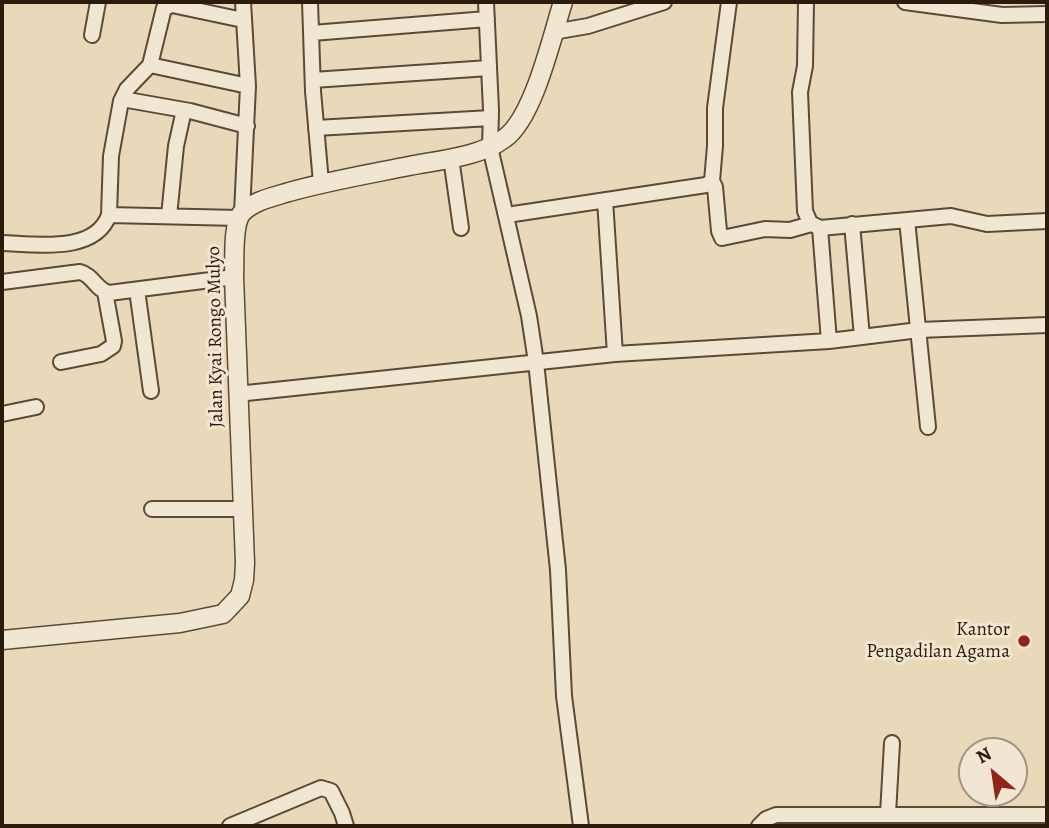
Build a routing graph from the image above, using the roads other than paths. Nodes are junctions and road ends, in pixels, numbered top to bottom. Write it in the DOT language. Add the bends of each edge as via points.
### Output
graph roads {
  1 [pos="97,2"];
  2 [pos="243,2"];
  3 [pos="310,2"];
  4 [pos="486,2"];
  5 [pos="563,2"];
  6 [pos="664,2"];
  7 [pos="729,2"];
  8 [pos="806,2"];
  9 [pos="905,2"];
  10 [pos="966,6"];
  11 [pos="1047,14"];
  12 [pos="487,19"];
  13 [pos="243,20"];
  14 [pos="553,32"];
  15 [pos="312,33"];
  16 [pos="92,35"];
  17 [pos="149,65"];
  18 [pos="489,68"];
  19 [pos="313,80"];
  20 [pos="248,86"];
  21 [pos="122,99"];
  22 [pos="184,110"];
  23 [pos="491,118"];
  24 [pos="247,126"];
  25 [pos="316,128"];
  26 [pos="490,147"];
  27 [pos="451,158"];
  28 [pos="712,181"];
  29 [pos="321,183"];
  30 [pos="605,200"];
  31 [pos="109,215"];
  32 [pos="241,215"];
  33 [pos="507,215"];
  34 [pos="169,216"];
  35 [pos="907,220"];
  36 [pos="1047,221"];
  37 [pos="852,225"];
  38 [pos="815,226"];
  39 [pos="461,228"];
  40 [pos="2,243"];
  41 [pos="234,277"];
  42 [pos="2,282"];
  43 [pos="137,290"];
  44 [pos="104,292"];
  45 [pos="1047,325"];
  46 [pos="919,330"];
  47 [pos="862,337"];
  48 [pos="829,341"];
  49 [pos="615,354"];
  50 [pos="61,362"];
  51 [pos="536,362"];
  52 [pos="151,391"];
  53 [pos="237,394"];
  54 [pos="36,407"];
  55 [pos="2,414"];
  56 [pos="928,427"];
  57 [pos="152,509"];
  58 [pos="242,509"];
  59 [pos="2,640"];
  60 [pos="892,743"];
  61 [pos="888,814"];
  62 [pos="1047,815"];
  63 [pos="230,826"];
  64 [pos="346,826"];
  65 [pos="581,826"];
  66 [pos="759,826"];
  1 -- 16 [label="street"];
  2 -- 13 [label="street"];
  3 -- 15 [label="street"];
  4 -- 12 [label="street"];
  5 -- 14 [label="street"];
  6 -- 14 [label="street"];
  7 -- 28 [label="street" via="715,107"];
  8 -- 38 [label="street" via="800,92 805,211"];
  9 -- 10 [label="street"];
  10 -- 11 [label="street" via="1002,15"];
  12 -- 15 [label="street"];
  12 -- 18 [label="street"];
  13 -- 17 [label="street" via="168,5 162,11"];
  13 -- 20 [label="street"];
  14 -- 26 [label="street" via="524,114 506,137"];
  15 -- 19 [label="street"];
  17 -- 20 [label="street"];
  17 -- 21 [label="street"];
  18 -- 19 [label="street"];
  18 -- 23 [label="street"];
  19 -- 25 [label="street"];
  20 -- 24 [label="street"];
  21 -- 22 [label="street"];
  21 -- 31 [label="street" via="111,156"];
  22 -- 24 [label="street"];
  22 -- 34 [label="street"];
  23 -- 25 [label="street"];
  23 -- 26 [label="street"];
  24 -- 32 [label="street"];
  25 -- 29 [label="street"];
  26 -- 27 [label="street"];
  26 -- 33 [label="street"];
  27 -- 29 [label="street"];
  27 -- 39 [label="street"];
  28 -- 30 [label="street"];
  28 -- 38 [label="street" via="722,238"];
  29 -- 32 [label="street" via="267,199"];
  30 -- 33 [label="street"];
  30 -- 49 [label="street"];
  31 -- 34 [label="street"];
  31 -- 40 [label="street" via="94,236 84,240"];
  32 -- 34 [label="street"];
  32 -- 41 [label="street, Jalan Kyai Rongo Mulyo"];
  33 -- 51 [label="street"];
  35 -- 36 [label="street" via="951,216 987,224"];
  35 -- 37 [label="street"];
  35 -- 46 [label="street"];
  37 -- 38 [label="street"];
  37 -- 47 [label="street"];
  38 -- 48 [label="street"];
  41 -- 43 [label="street"];
  41 -- 53 [label="street, Jalan Kyai Rongo Mulyo"];
  42 -- 44 [label="street" via="80,272"];
  43 -- 44 [label="street"];
  43 -- 52 [label="street"];
  44 -- 50 [label="street" via="113,346 101,354"];
  45 -- 46 [label="street"];
  46 -- 47 [label="street"];
  46 -- 56 [label="street"];
  47 -- 48 [label="street"];
  48 -- 49 [label="street"];
  49 -- 51 [label="street"];
  51 -- 53 [label="street"];
  51 -- 65 [label="street" via="558,570 564,696"];
  53 -- 58 [label="street, Jalan Kyai Rongo Mulyo"];
  54 -- 55 [label="street"];
  57 -- 58 [label="street"];
  58 -- 59 [label="street, Jalan Kyai Rongo Mulyo" via="244,580 240,596 223,614 180,623"];
  60 -- 61 [label="street"];
  61 -- 62 [label="street"];
  61 -- 66 [label="street" via="776,815"];
  63 -- 64 [label="street" via="321,788 331,791"];
}
